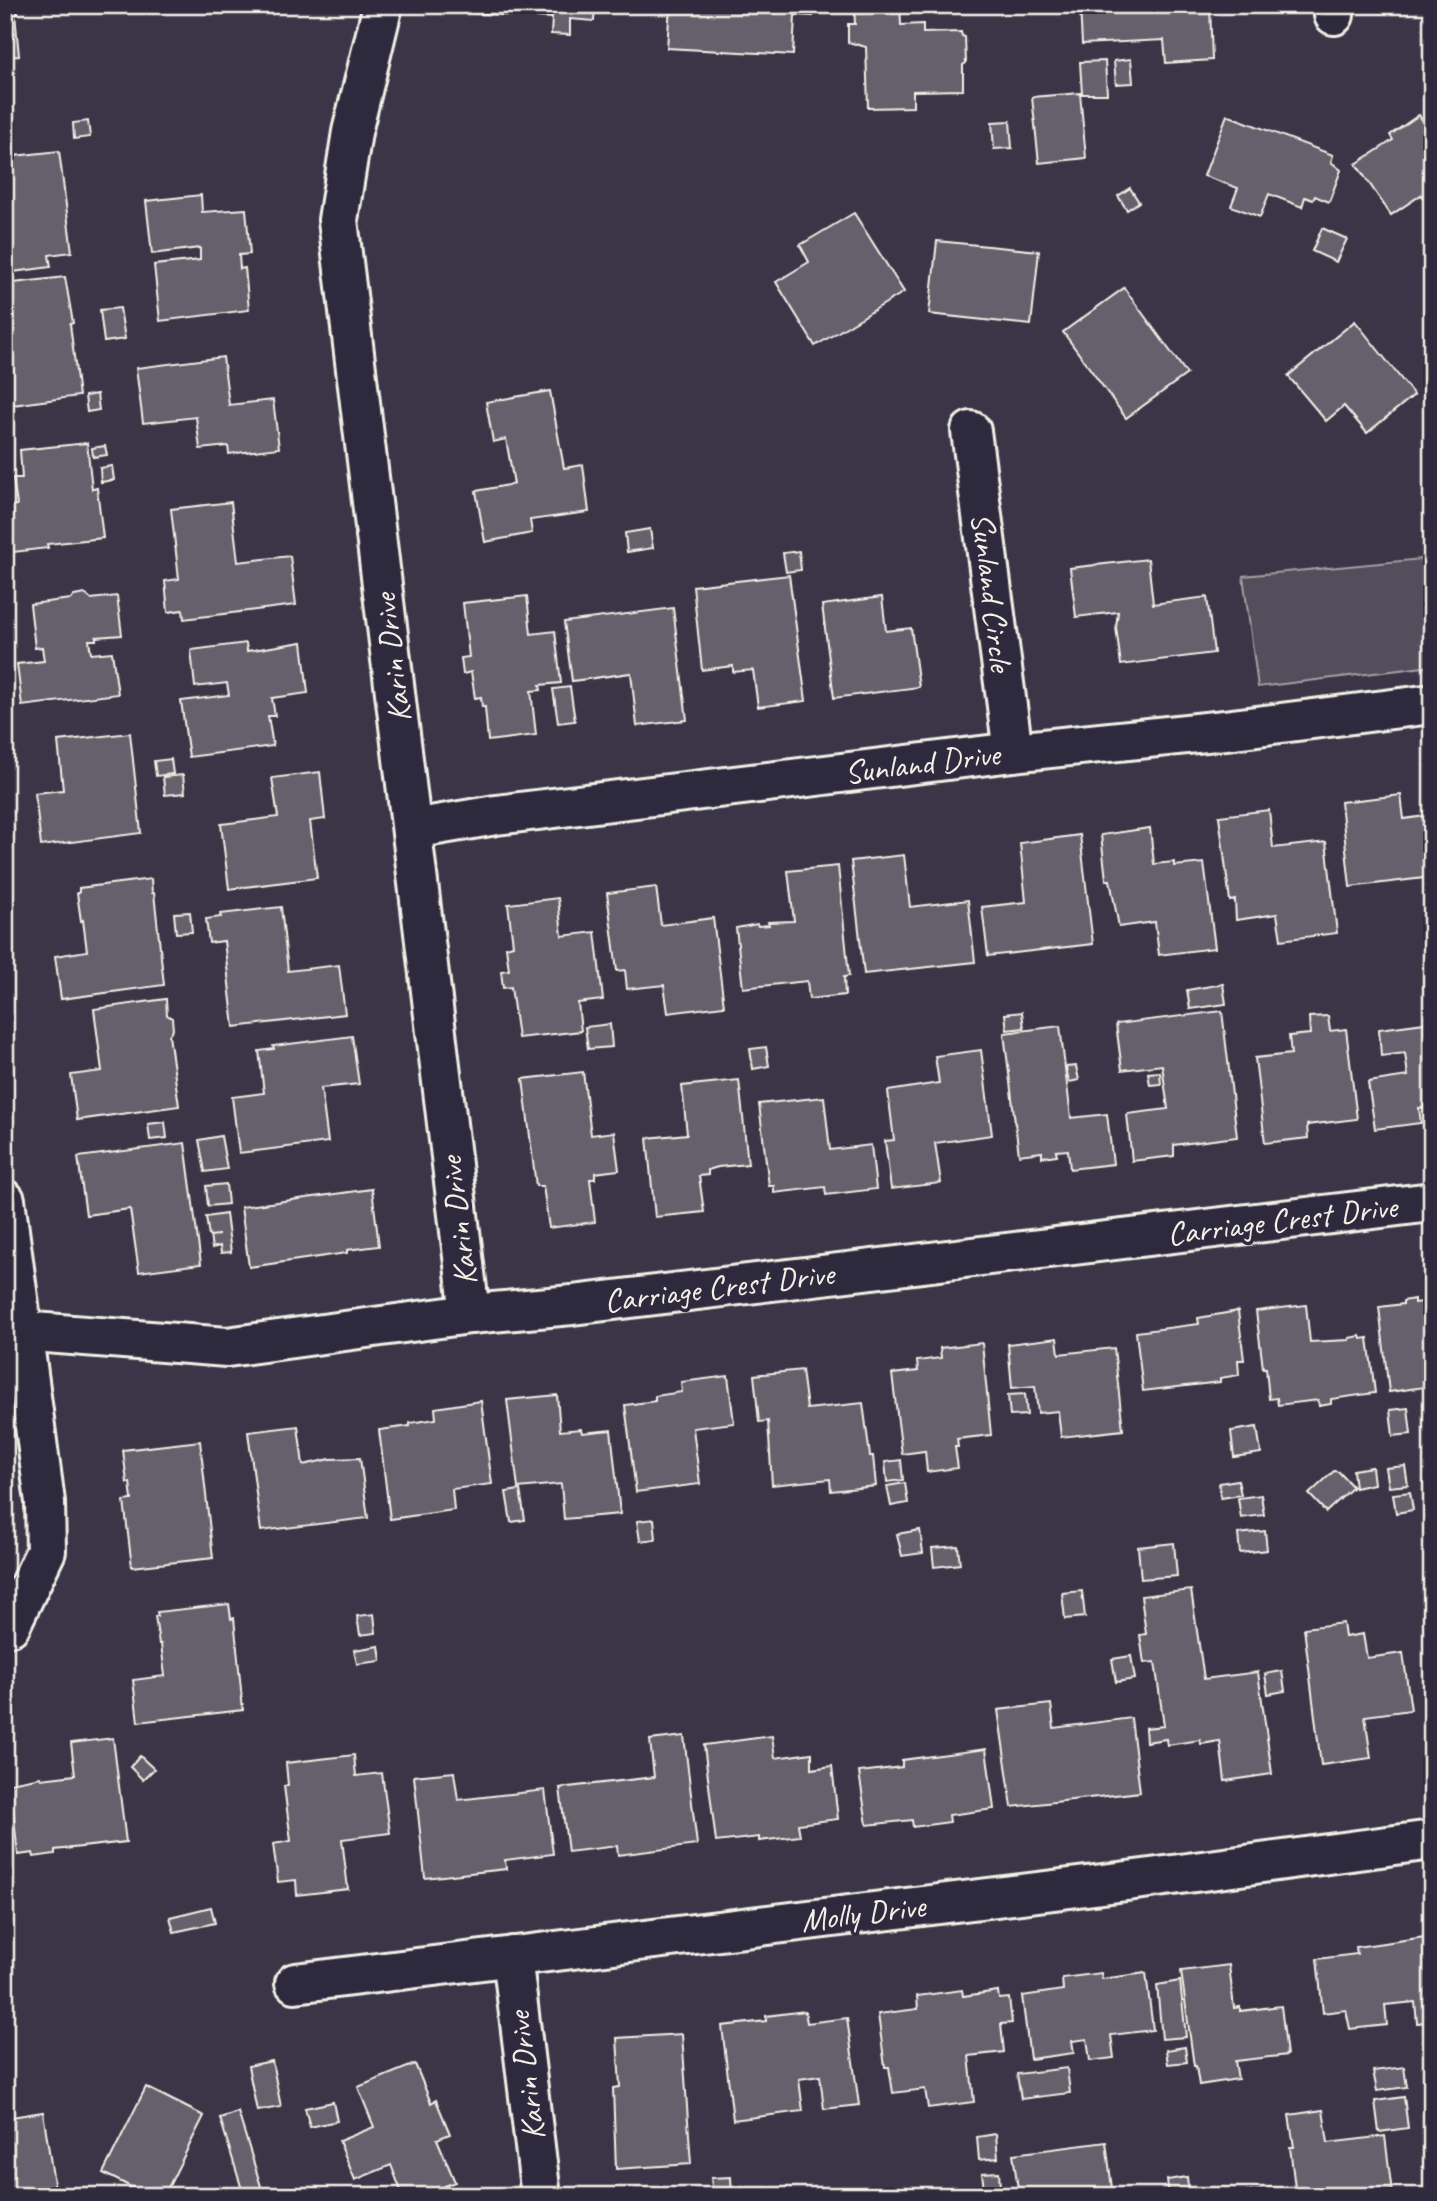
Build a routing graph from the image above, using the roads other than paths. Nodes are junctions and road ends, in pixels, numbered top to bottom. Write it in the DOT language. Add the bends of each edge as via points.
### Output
graph roads {
  1 [pos="383,5"];
  2 [pos="971,431"];
  3 [pos="1432,704"];
  4 [pos="1013,752"];
  5 [pos="413,830"];
  6 [pos="5,1200"];
  7 [pos="1432,1202"];
  8 [pos="470,1314"];
  9 [pos="13,1332"];
  10 [pos="10,1626"];
  11 [pos="1432,1840"];
  12 [pos="512,1956"];
  13 [pos="295,1983"];
  14 [pos="541,2196"];
  1 -- 5 [label="street, Karin Drive" via="352,132 338,220"];
  2 -- 4 [label="street, Sunland Circle"];
  3 -- 4 [label="street, Sunland Drive"];
  4 -- 5 [label="street, Sunland Drive"];
  5 -- 8 [label="street, Karin Drive"];
  6 -- 9 [label="street"];
  7 -- 8 [label="street, Carriage Crest Drive"];
  8 -- 9 [label="street, Carriage Crest Drive" via="227,1347"];
  9 -- 10 [label="street" via="45,1502 46,1551"];
  11 -- 12 [label="street, Molly Drive"];
  12 -- 13 [label="street, Molly Drive"];
  12 -- 14 [label="street, Karin Drive"];
}
